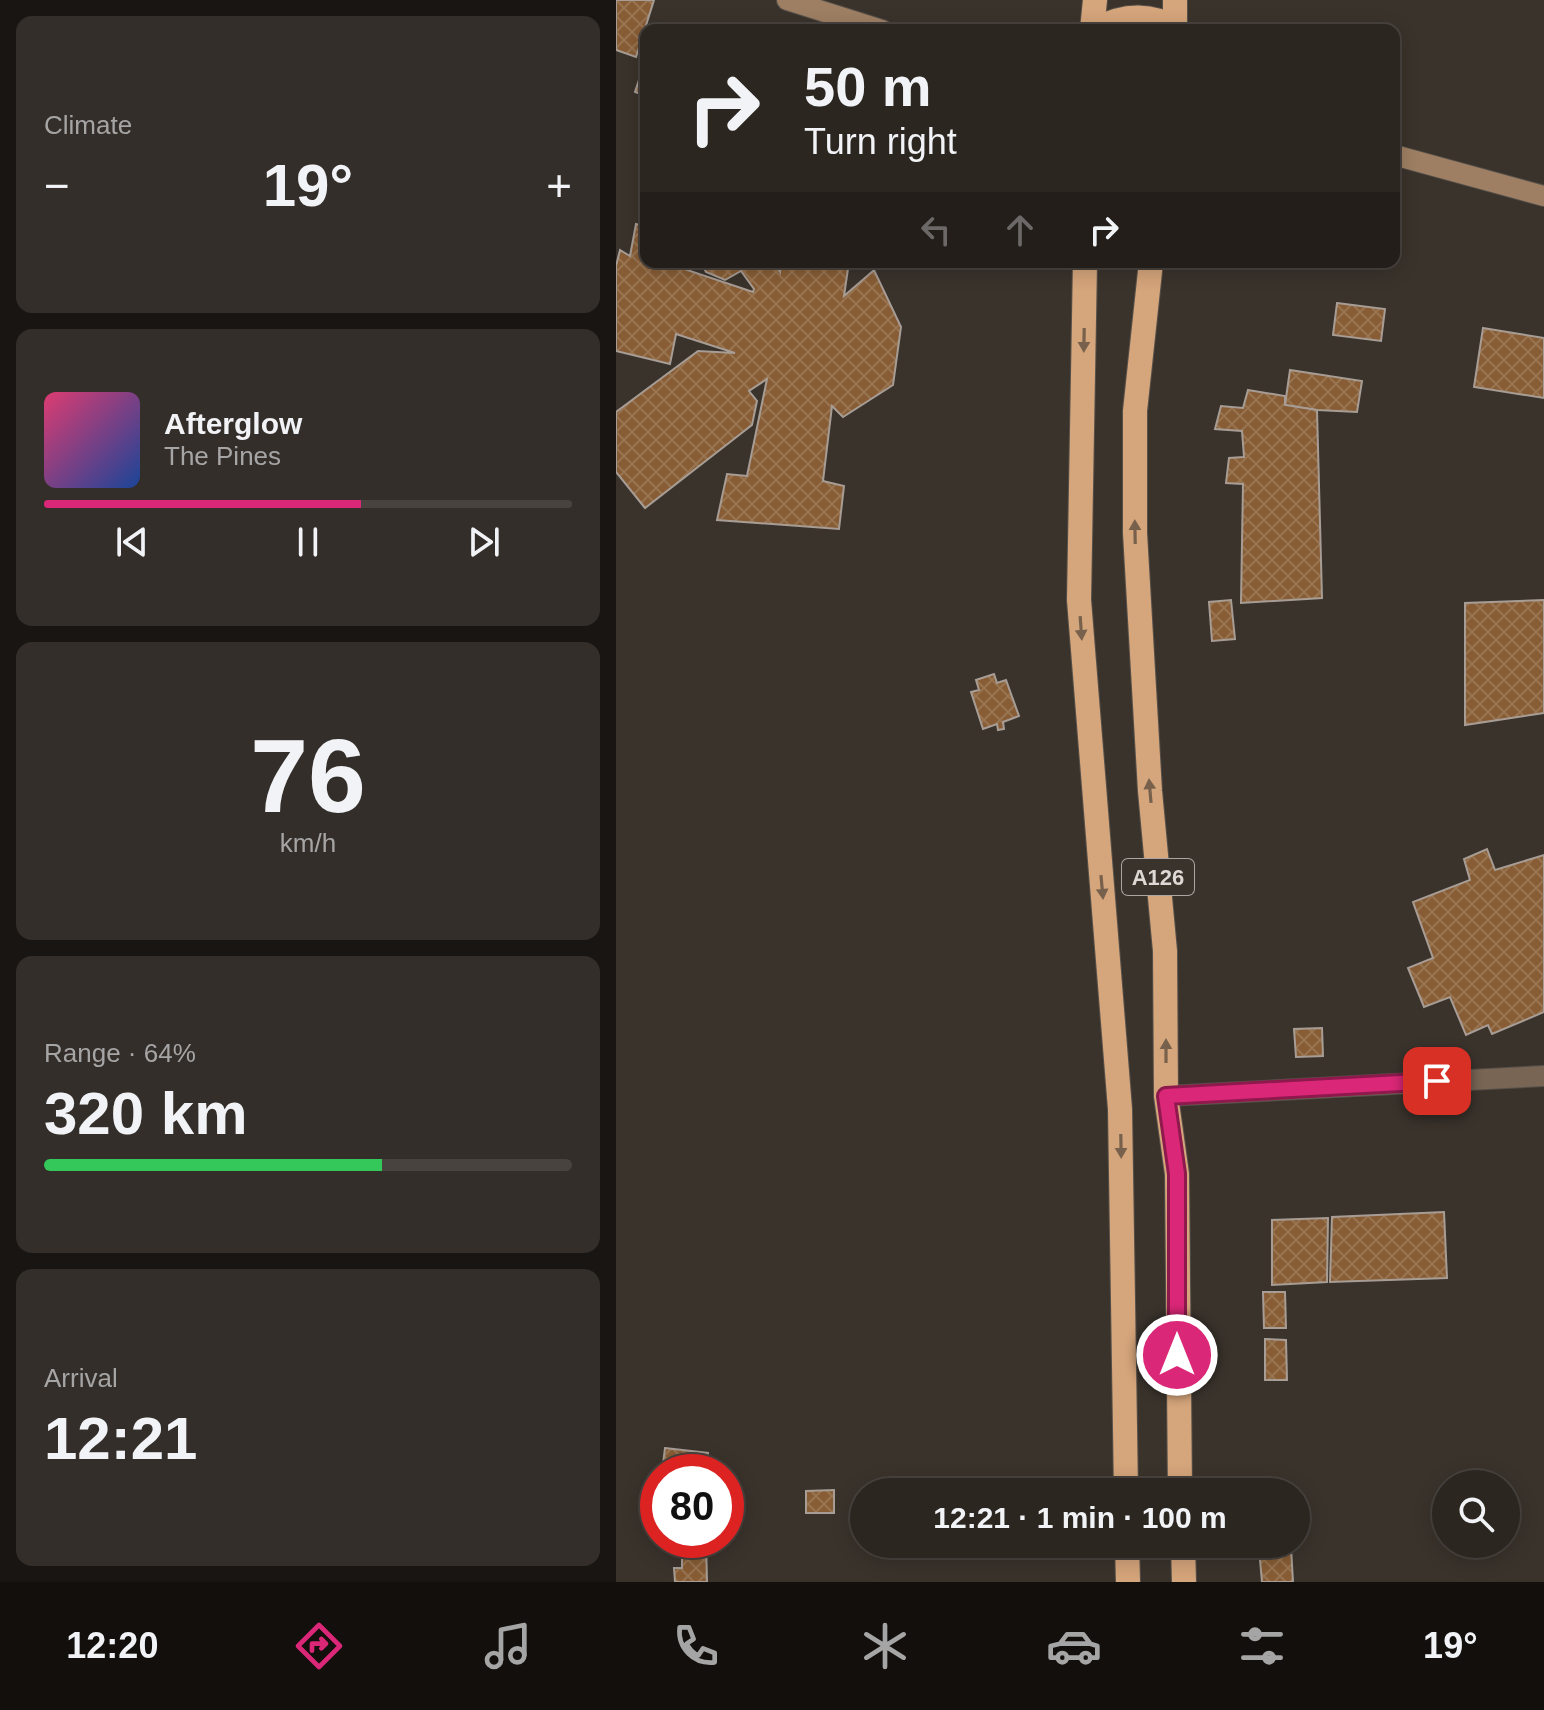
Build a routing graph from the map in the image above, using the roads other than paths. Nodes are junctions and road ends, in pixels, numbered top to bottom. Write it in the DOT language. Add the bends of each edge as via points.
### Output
graph roads {
  1 [pos="787,0"];
  2 [pos="1095,0"];
  3 [pos="1175,0"];
  4 [pos="863,24"];
  5 [pos="1093,24"];
  6 [pos="1106,24"];
  7 [pos="1166,24"];
  8 [pos="1176,24"];
  9 [pos="1400,157"];
  10 [pos="1544,196"];
  11 [pos="1085,268"];
  12 [pos="1150,268"];
  13 [pos="1544,1076"];
  14 [pos="1166,1096"];
  15 [pos="1126,1478"];
  16 [pos="1180,1478"];
  17 [pos="1127,1558"];
  18 [pos="1183,1558"];
  19 [pos="1128,1582"];
  20 [pos="1184,1582"];
  1 -- 4 [label="street"];
  2 -- 5 [label="highway"];
  3 -- 8 [label="highway"];
  6 -- 7 [label="highway" via="1133,17"];
  9 -- 10 [label="street"];
  11 -- 15 [label="highway, A126, one-way" via="1079,600 1120,1109"];
  14 -- 12 [label="highway, A126, one-way" via="1165,951 1135,533 1135,411"];
  13 -- 14 [label="street"];
  14 -- 16 [label="highway, A126" via="1177,1174"];
  17 -- 19 [label="highway"];
  18 -- 20 [label="highway"];
}
